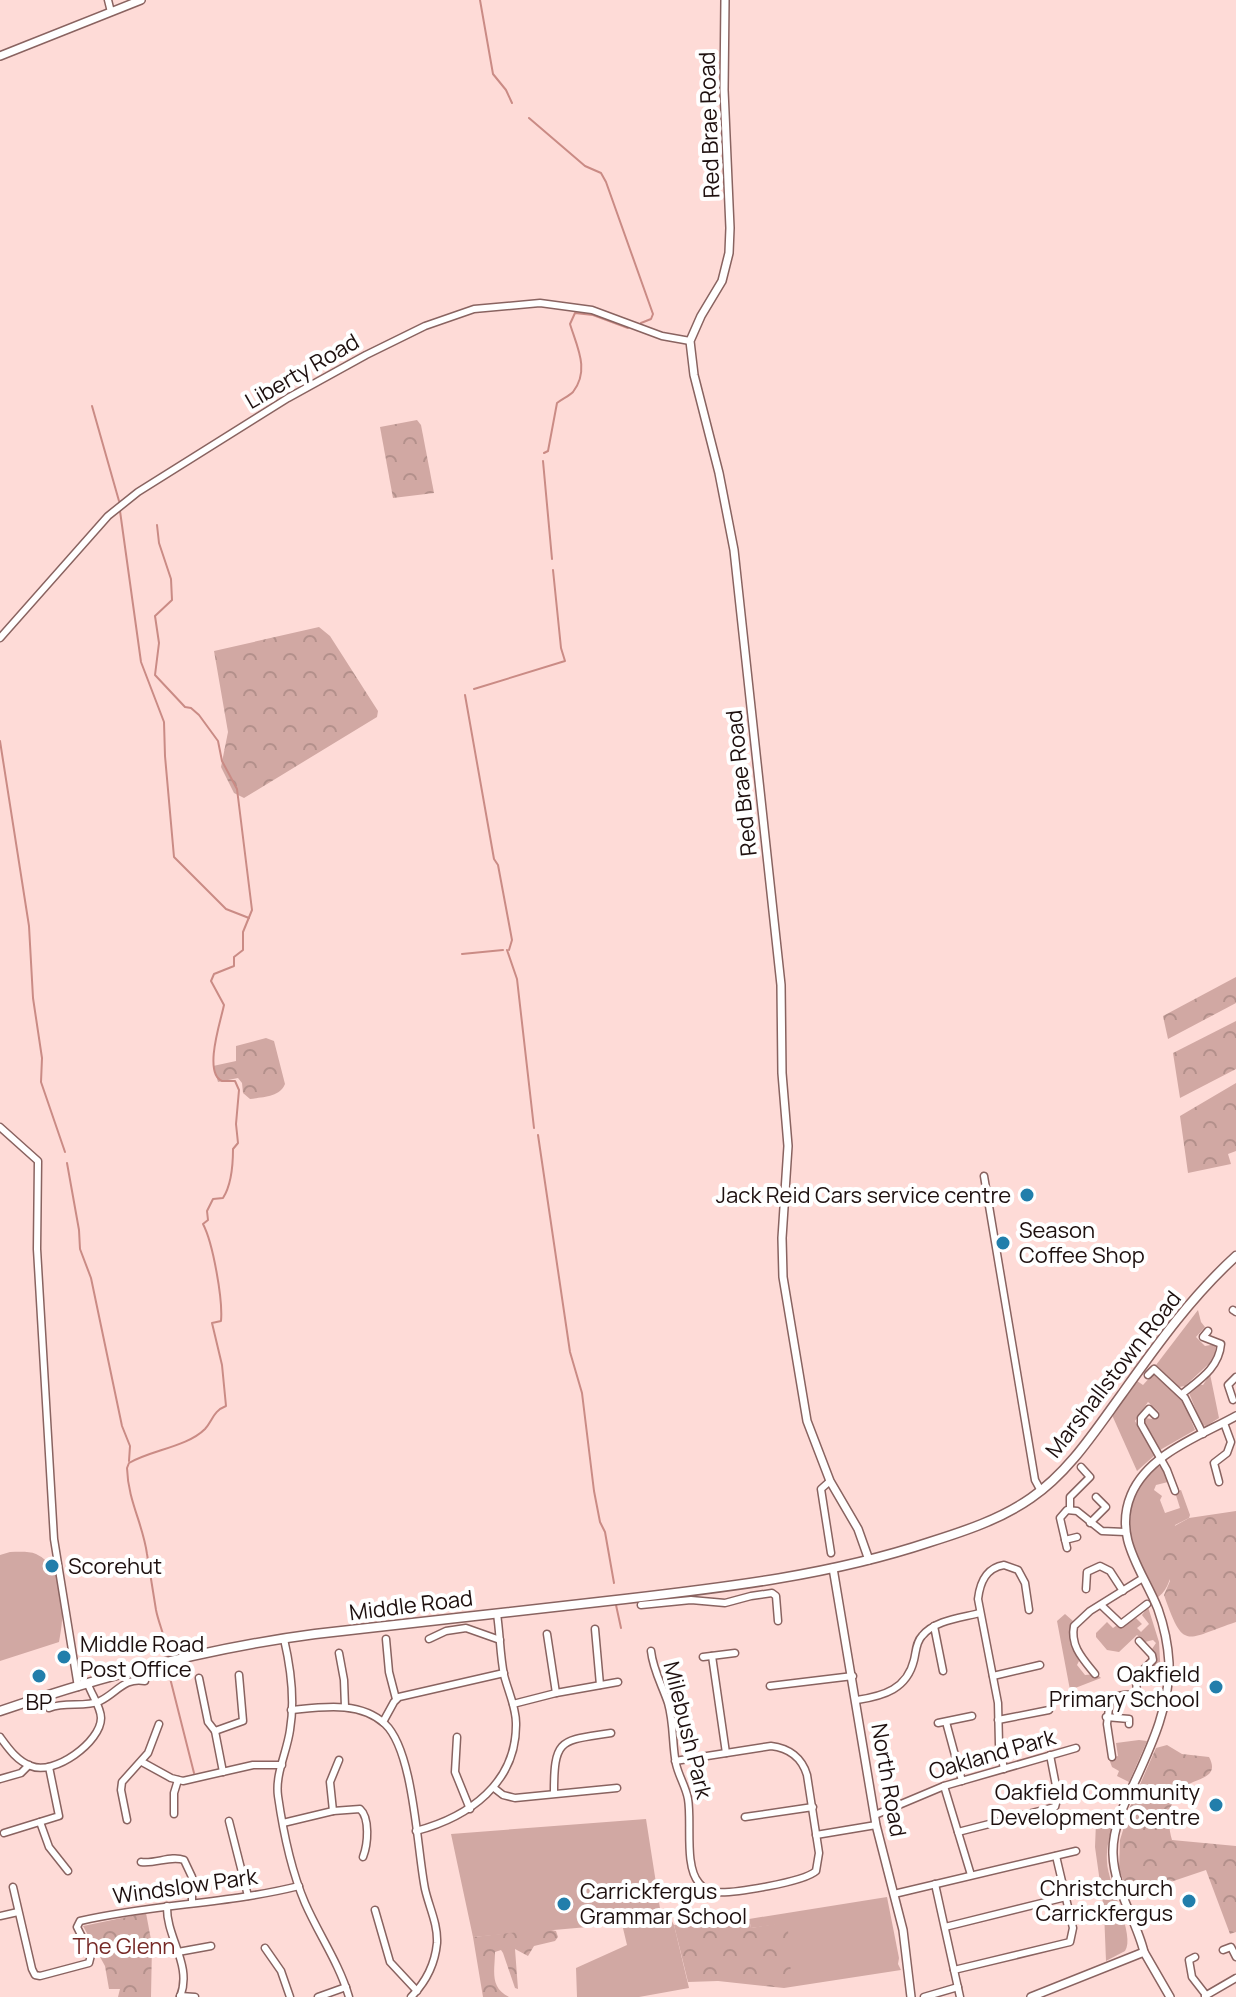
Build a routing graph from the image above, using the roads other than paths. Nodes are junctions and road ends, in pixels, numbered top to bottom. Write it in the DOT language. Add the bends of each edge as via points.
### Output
graph roads {
  1 [pos="108,0"];
  2 [pos="141,0"];
  3 [pos="725,0"];
  4 [pos="111,12"];
  5 [pos="0,56"];
  6 [pos="690,341"];
  7 [pos="0,638"];
  8 [pos="0,1127"];
  9 [pos="984,1176"];
  10 [pos="1236,1256"];
  11 [pos="1208,1331"];
  12 [pos="1148,1375"];
  13 [pos="1236,1377"];
  14 [pos="1182,1394"];
  15 [pos="1233,1400"];
  16 [pos="1155,1415"];
  17 [pos="1236,1416"];
  18 [pos="1224,1423"];
  19 [pos="1203,1434"];
  20 [pos="1161,1459"];
  21 [pos="1081,1467"];
  22 [pos="830,1481"];
  23 [pos="1219,1482"];
  24 [pos="1041,1491"];
  25 [pos="1175,1491"];
  26 [pos="1096,1497"];
  27 [pos="1070,1509"];
  28 [pos="1090,1523"];
  29 [pos="1125,1532"];
  30 [pos="1077,1537"];
  31 [pos="831,1553"];
  32 [pos="869,1560"];
  33 [pos="833,1568"];
  34 [pos="1143,1578"];
  35 [pos="723,1587"];
  36 [pos="1086,1589"];
  37 [pos="1123,1591"];
  38 [pos="725,1603"];
  39 [pos="1147,1604"];
  40 [pos="641,1605"];
  41 [pos="1101,1605"];
  42 [pos="1029,1610"];
  43 [pos="980,1613"];
  44 [pos="497,1614"];
  45 [pos="1136,1614"];
  46 [pos="778,1621"];
  47 [pos="1144,1622"];
  48 [pos="934,1626"];
  49 [pos="595,1629"];
  50 [pos="547,1634"];
  51 [pos="284,1639"];
  52 [pos="386,1639"];
  53 [pos="429,1639"];
  54 [pos="500,1640"];
  55 [pos="1139,1641"];
  56 [pos="1154,1643"];
  57 [pos="1147,1649"];
  58 [pos="651,1651"];
  59 [pos="339,1653"];
  60 [pos="735,1653"];
  61 [pos="712,1656"];
  62 [pos="703,1657"];
  63 [pos="1040,1665"];
  64 [pos="943,1671"];
  65 [pos="504,1673"];
  66 [pos="1095,1674"];
  67 [pos="239,1675"];
  68 [pos="1123,1675"];
  69 [pos="853,1676"];
  70 [pos="993,1676"];
  71 [pos="1136,1677"];
  72 [pos="199,1678"];
  73 [pos="145,1681"];
  74 [pos="618,1682"];
  75 [pos="88,1684"];
  76 [pos="600,1685"];
  77 [pos="770,1686"];
  78 [pos="78,1687"];
  79 [pos="556,1693"];
  80 [pos="1137,1695"];
  81 [pos="396,1699"];
  82 [pos="857,1700"];
  83 [pos="1165,1701"];
  84 [pos="96,1702"];
  85 [pos="513,1704"];
  86 [pos="345,1707"];
  87 [pos="49,1708"];
  88 [pos="291,1710"];
  89 [pos="1049,1710"];
  90 [pos="0,1711"];
  91 [pos="972,1716"];
  92 [pos="1106,1717"];
  93 [pos="1129,1719"];
  94 [pos="998,1720"];
  95 [pos="383,1722"];
  96 [pos="159,1724"];
  97 [pos="215,1731"];
  98 [pos="611,1733"];
  99 [pos="0,1737"];
  100 [pos="457,1737"];
  101 [pos="1076,1748"];
  102 [pos="726,1753"];
  103 [pos="1050,1755"];
  104 [pos="1112,1757"];
  105 [pos="339,1760"];
  106 [pos="675,1761"];
  107 [pos="142,1762"];
  108 [pos="29,1765"];
  109 [pos="282,1765"];
  110 [pos="49,1767"];
  111 [pos="1004,1769"];
  112 [pos="223,1772"];
  113 [pos="0,1779"];
  114 [pos="178,1780"];
  115 [pos="962,1781"];
  116 [pos="944,1786"];
  117 [pos="494,1788"];
  118 [pos="617,1788"];
  119 [pos="554,1792"];
  120 [pos="813,1807"];
  121 [pos="470,1809"];
  122 [pos="333,1811"];
  123 [pos="174,1814"];
  124 [pos="875,1815"];
  125 [pos="745,1817"];
  126 [pos="127,1820"];
  127 [pos="229,1821"];
  128 [pos="40,1822"];
  129 [pos="283,1823"];
  130 [pos="876,1825"];
  131 [pos="416,1831"];
  132 [pos="958,1832"];
  133 [pos="4,1833"];
  134 [pos="816,1835"];
  135 [pos="1076,1851"];
  136 [pos="1056,1856"];
  137 [pos="363,1857"];
  138 [pos="141,1862"];
  139 [pos="68,1871"];
  140 [pos="971,1875"];
  141 [pos="935,1884"];
  142 [pos="299,1886"];
  143 [pos="13,1887"];
  144 [pos="894,1894"];
  145 [pos="248,1896"];
  146 [pos="1066,1897"];
  147 [pos="192,1903"];
  148 [pos="167,1906"];
  149 [pos="375,1910"];
  150 [pos="18,1912"];
  151 [pos="0,1916"];
  152 [pos="945,1927"];
  153 [pos="211,1946"];
  154 [pos="265,1948"];
  155 [pos="1223,1950"];
  156 [pos="178,1952"];
  157 [pos="1144,1952"];
  158 [pos="1236,1957"];
  159 [pos="1189,1960"];
  160 [pos="954,1970"];
  161 [pos="1233,1981"];
  162 [pos="346,1987"];
  163 [pos="958,1987"];
  164 [pos="417,1991"];
  165 [pos="1236,1991"];
  166 [pos="180,1996"];
  167 [pos="1205,1996"];
  168 [pos="195,1997"];
  169 [pos="290,1997"];
  170 [pos="318,1997"];
  171 [pos="349,1997"];
  172 [pos="411,1997"];
  173 [pos="911,1997"];
  174 [pos="924,1997"];
  175 [pos="960,1997"];
  176 [pos="1031,1997"];
  177 [pos="1170,1997"];
  1 -- 4 [label="street"];
  2 -- 4 [label="street"];
  3 -- 6 [label="street, Red Brae Road" via="729,253 722,281"];
  4 -- 5 [label="street"];
  6 -- 7 [label="street, Liberty Road" via="592,310 540,303 474,309 425,326 301,391 138,492 108,516"];
  6 -- 22 [label="street, Red Brae Road" via="734,550 779,961 788,1146 783,1277 807,1421"];
  8 -- 78 [label="street" via="38,1161 37,1249 54,1539"];
  9 -- 24 [label="street"];
  10 -- 24 [label="main road, Marshallstown Road" via="1193,1299 1088,1441"];
  11 -- 14 [label="street" via="1203,1337 1220,1344 1218,1360"];
  12 -- 14 [label="street" via="1154,1369"];
  13 -- 15 [label="street" via="1228,1385"];
  14 -- 19 [label="street"];
  16 -- 20 [label="street" via="1149,1409 1141,1424"];
  17 -- 18 [label="street"];
  18 -- 19 [label="street"];
  18 -- 23 [label="street" via="1231,1442 1229,1452 1214,1463"];
  19 -- 20 [label="street"];
  20 -- 25 [label="street"];
  20 -- 29 [label="street" via="1132,1493"];
  21 -- 27 [label="street" via="1090,1477 1070,1497"];
  22 -- 31 [label="street" via="821,1489"];
  22 -- 32 [label="street, Red Brae Road"];
  24 -- 32 [label="main road, Marshallstown Road" via="990,1521"];
  26 -- 28 [label="street" via="1106,1507"];
  27 -- 28 [label="street"];
  27 -- 30 [label="street" via="1060,1518 1066,1544"];
  28 -- 29 [label="street" via="1102,1531"];
  29 -- 34 [label="street"];
  32 -- 33 [label="main road, Marshallstown Road"];
  33 -- 35 [label="main road, Middle Road"];
  33 -- 69 [label="street, North Road"];
  34 -- 37 [label="street"];
  34 -- 83 [label="street" via="1165,1633"];
  35 -- 38 [label="street"];
  35 -- 44 [label="main road, Middle Road"];
  36 -- 37 [label="street" via="1086,1573 1094,1567 1105,1568"];
  37 -- 41 [label="street"];
  38 -- 40 [label="street"];
  38 -- 46 [label="street" via="773,1594"];
  39 -- 45 [label="street"];
  41 -- 45 [label="street" via="1120,1624"];
  41 -- 66 [label="street" via="1080,1619 1073,1633 1075,1647"];
  42 -- 43 [label="street" via="1021,1574 1004,1565 991,1569 982,1581"];
  43 -- 48 [label="street"];
  43 -- 70 [label="street"];
  44 -- 51 [label="main road, Middle Road"];
  44 -- 54 [label="street"];
  45 -- 47 [label="street"];
  48 -- 64 [label="street"];
  48 -- 82 [label="street" via="919,1640 902,1685"];
  49 -- 76 [label="street"];
  50 -- 79 [label="street"];
  51 -- 75 [label="main road, Middle Road" via="178,1659"];
  51 -- 88 [label="street"];
  52 -- 81 [label="street"];
  53 -- 54 [label="street" via="466,1628"];
  54 -- 65 [label="street"];
  55 -- 57 [label="street"];
  56 -- 57 [label="street"];
  57 -- 71 [label="street" via="1152,1662"];
  58 -- 106 [label="street, Milebush Park" via="669,1709"];
  59 -- 86 [label="street"];
  60 -- 61 [label="street"];
  61 -- 62 [label="street"];
  61 -- 102 [label="street"];
  63 -- 70 [label="street"];
  65 -- 81 [label="street"];
  65 -- 85 [label="street"];
  67 -- 97 [label="street" via="243,1721"];
  68 -- 71 [label="street" via="1130,1670"];
  69 -- 77 [label="street"];
  69 -- 82 [label="street, North Road"];
  70 -- 94 [label="street"];
  71 -- 80 [label="street"];
  72 -- 97 [label="street" via="208,1722"];
  73 -- 84 [label="street" via="129,1681"];
  74 -- 76 [label="street"];
  75 -- 78 [label="main road, Middle Road"];
  75 -- 84 [label="street"];
  76 -- 79 [label="street"];
  78 -- 90 [label="main road, Middle Road"];
  79 -- 85 [label="street"];
  80 -- 83 [label="street"];
  80 -- 92 [label="street" via="1112,1697"];
  81 -- 95 [label="street"];
  82 -- 124 [label="street, North Road"];
  83 -- 157 [label="street" via="1119,1818 1113,1854 1123,1900"];
  84 -- 87 [label="street"];
  84 -- 110 [label="street" via="101,1717 95,1734 71,1758"];
  85 -- 117 [label="street" via="513,1744"];
  86 -- 88 [label="street"];
  86 -- 95 [label="street"];
  88 -- 109 [label="street"];
  89 -- 94 [label="street"];
  91 -- 115 [label="street" via="942,1722"];
  92 -- 93 [label="street"];
  92 -- 104 [label="street"];
  94 -- 111 [label="street"];
  95 -- 131 [label="street" via="403,1754"];
  96 -- 107 [label="street"];
  97 -- 112 [label="street"];
  98 -- 119 [label="street" via="560,1747"];
  99 -- 108 [label="street"];
  100 -- 121 [label="street" via="455,1772"];
  101 -- 103 [label="street, Oakland Park"];
  102 -- 106 [label="street"];
  102 -- 120 [label="street" via="771,1746 791,1752 805,1767"];
  103 -- 111 [label="street, Oakland Park"];
  103 -- 132 [label="street" via="1058,1796 1055,1807"];
  105 -- 122 [label="street" via="330,1782"];
  106 -- 134 [label="street, Milebush Park" via="688,1797 691,1870 706,1889 722,1892 806,1878 818,1865"];
  107 -- 114 [label="street"];
  107 -- 126 [label="street" via="122,1784"];
  108 -- 110 [label="street"];
  108 -- 113 [label="street"];
  109 -- 112 [label="street"];
  109 -- 129 [label="street" via="277,1789"];
  110 -- 128 [label="street" via="60,1814"];
  111 -- 115 [label="street, Oakland Park"];
  112 -- 114 [label="street"];
  114 -- 123 [label="street"];
  115 -- 116 [label="street, Oakland Park"];
  116 -- 124 [label="street, Oakland Park"];
  116 -- 132 [label="street"];
  117 -- 119 [label="street" via="515,1798"];
  117 -- 121 [label="street"];
  118 -- 119 [label="street"];
  120 -- 125 [label="street"];
  120 -- 134 [label="street"];
  121 -- 131 [label="street"];
  122 -- 129 [label="street"];
  122 -- 137 [label="street" via="364,1812"];
  124 -- 130 [label="street, North Road"];
  127 -- 145 [label="street"];
  128 -- 133 [label="street"];
  128 -- 139 [label="street" via="49,1847"];
  129 -- 142 [label="street"];
  130 -- 134 [label="street"];
  130 -- 144 [label="street, North Road"];
  131 -- 164 [label="street" via="437,1937 432,1966"];
  132 -- 140 [label="street"];
  135 -- 136 [label="street"];
  136 -- 140 [label="street"];
  136 -- 146 [label="street"];
  138 -- 147 [label="street" via="186,1862"];
  140 -- 141 [label="street"];
  141 -- 144 [label="street"];
  141 -- 152 [label="street"];
  142 -- 145 [label="street, Windslow Park"];
  142 -- 162 [label="street"];
  143 -- 150 [label="street"];
  144 -- 173 [label="street, North Road"];
  145 -- 147 [label="street, Windslow Park"];
  146 -- 152 [label="street"];
  146 -- 160 [label="street" via="1073,1933 1069,1943"];
  147 -- 148 [label="street, Windslow Park"];
  148 -- 150 [label="street, Windslow Park" via="82,1921 77,1925 91,1956 89,1963 37,1976"];
  148 -- 156 [label="street"];
  149 -- 164 [label="street" via="390,1962"];
  150 -- 151 [label="street"];
  152 -- 160 [label="street"];
  153 -- 156 [label="street"];
  154 -- 169 [label="street"];
  155 -- 158 [label="street" via="1231,1947"];
  156 -- 166 [label="street" via="185,1977"];
  157 -- 176 [label="street"];
  157 -- 177 [label="street"];
  159 -- 167 [label="street" via="1192,1977"];
  160 -- 163 [label="street"];
  161 -- 165 [label="street"];
  161 -- 167 [label="street"];
  162 -- 170 [label="street"];
  162 -- 171 [label="street"];
  163 -- 174 [label="street"];
  163 -- 175 [label="street"];
  164 -- 172 [label="street"];
  166 -- 168 [label="street"];
}
